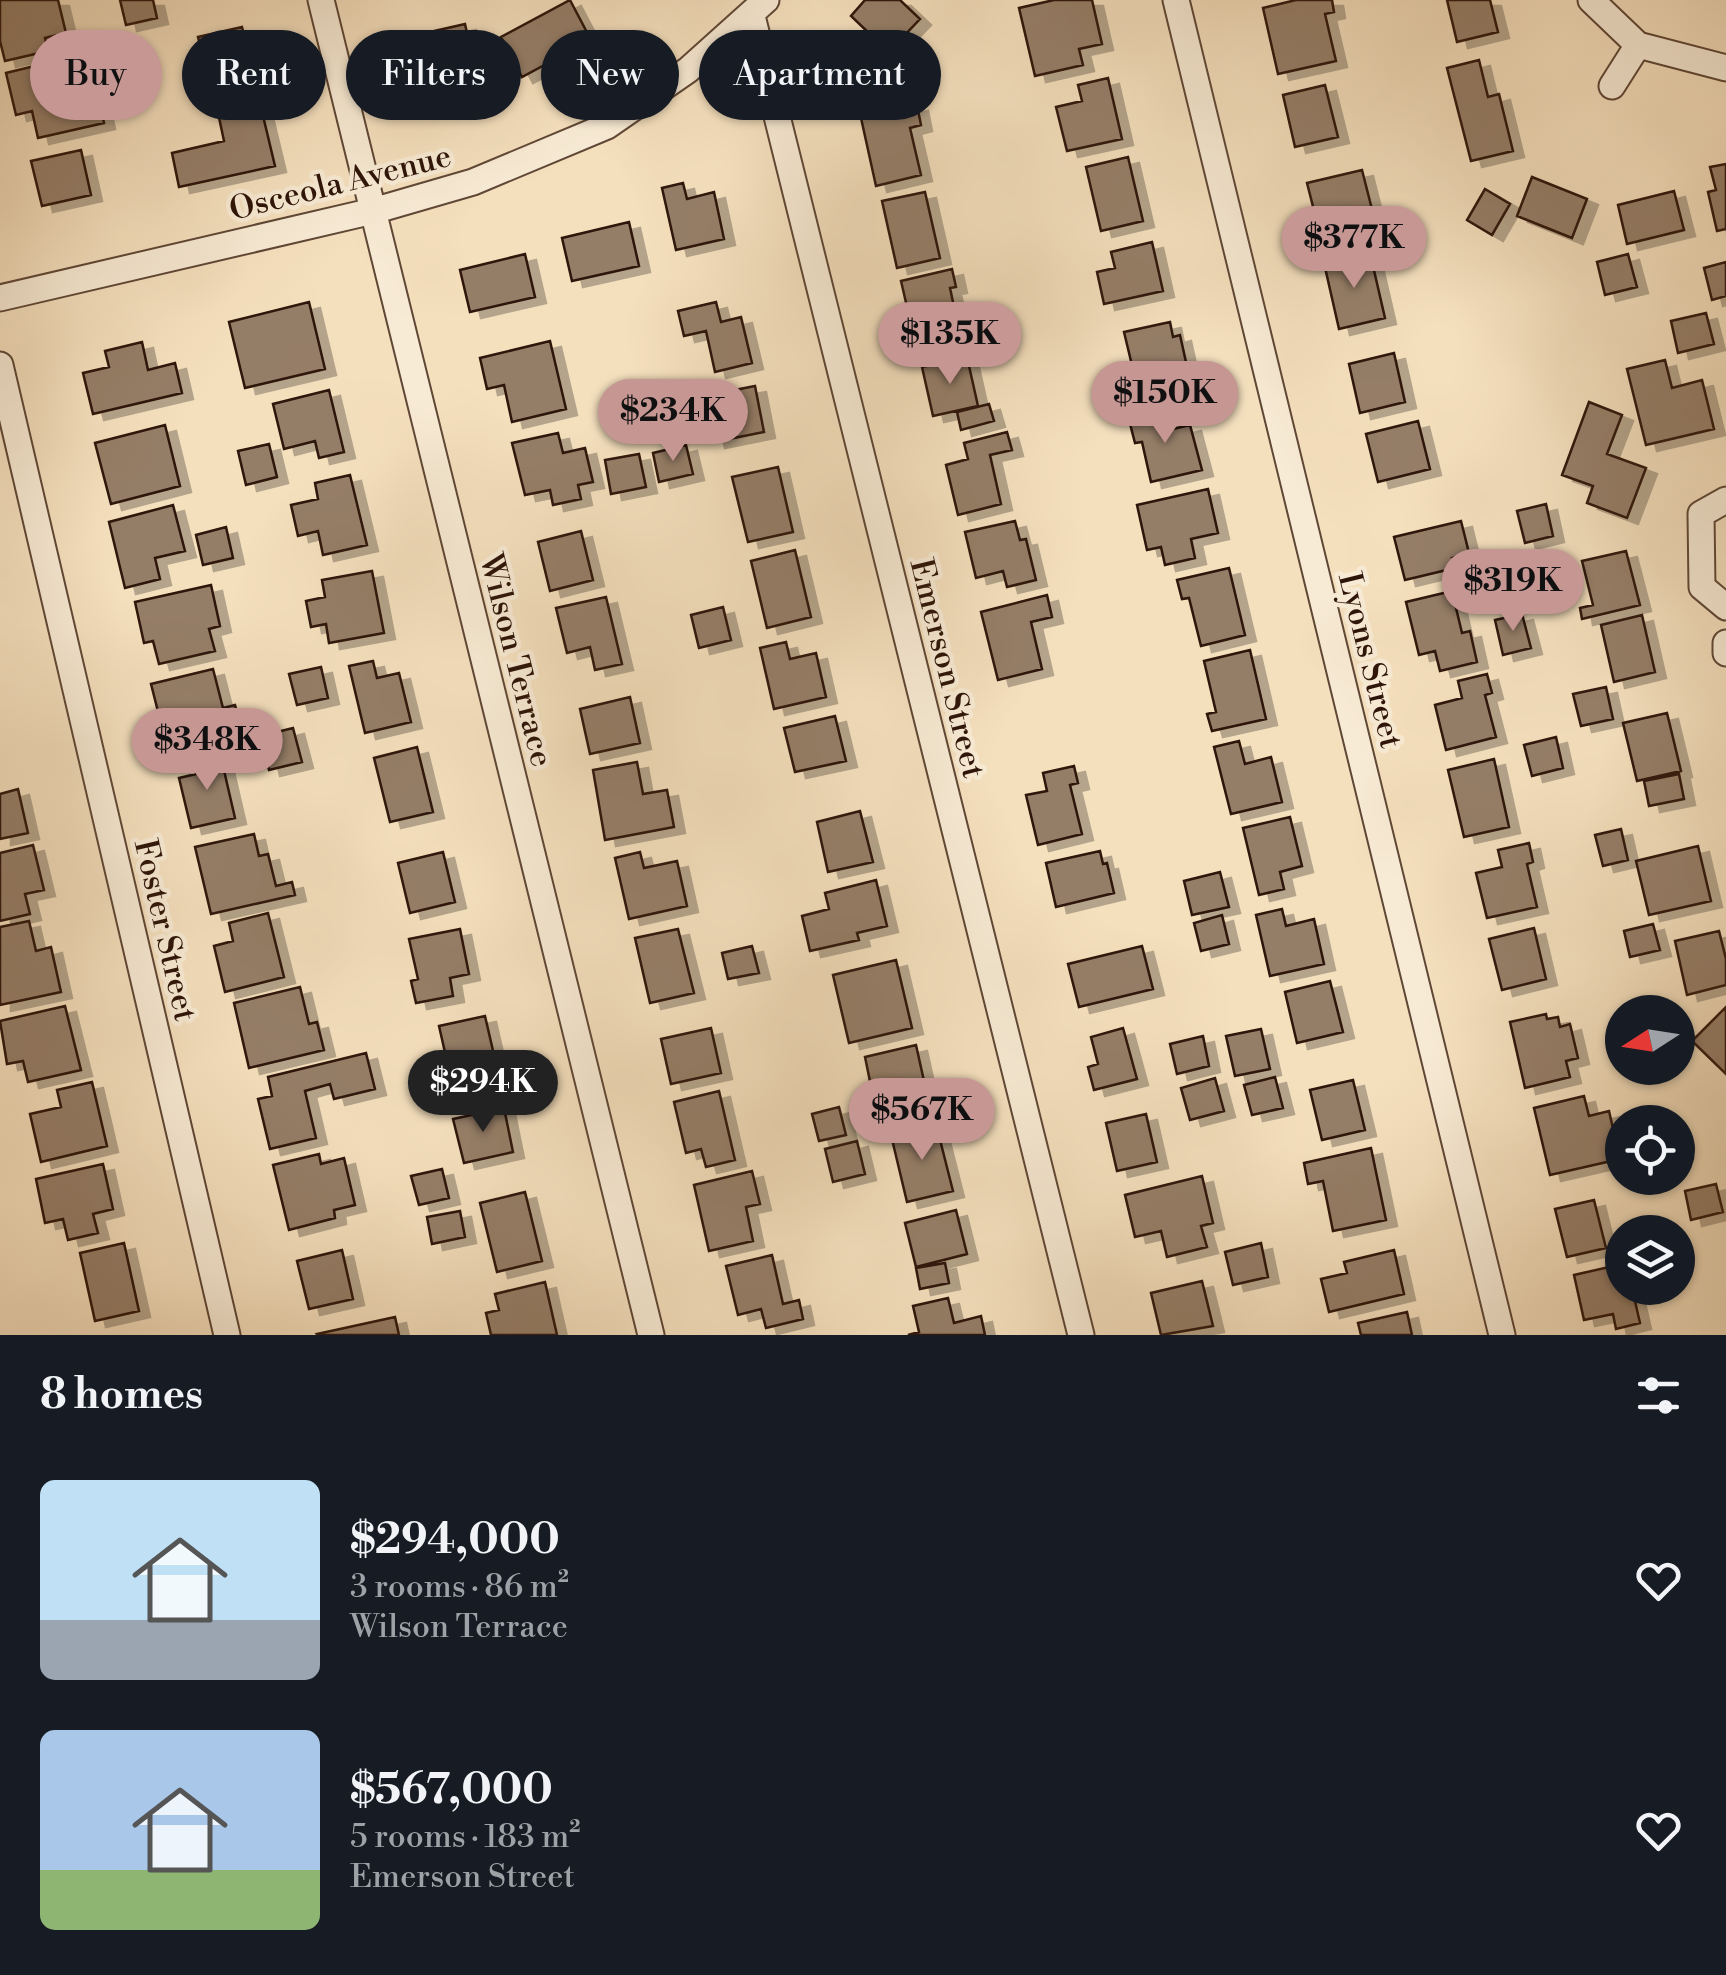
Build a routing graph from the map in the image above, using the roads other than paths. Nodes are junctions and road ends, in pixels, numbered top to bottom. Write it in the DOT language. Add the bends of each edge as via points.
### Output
graph roads {
  1 [pos="321,0"];
  2 [pos="1176,0"];
  3 [pos="1591,0"];
  4 [pos="759,8"];
  5 [pos="1638,46"];
  6 [pos="1726,68"];
  7 [pos="1612,86"];
  8 [pos="373,211"];
  9 [pos="0,298"];
  10 [pos="0,365"];
  11 [pos="1726,500"];
  12 [pos="1726,607"];
  13 [pos="1726,644"];
  14 [pos="1726,653"];
  15 [pos="228,1335"];
  16 [pos="651,1335"];
  17 [pos="1081,1335"];
  18 [pos="1502,1335"];
  1 -- 8 [label="street, Wilson Terrace"];
  2 -- 18 [label="street, Lyons Street"];
  3 -- 5 [label="street"];
  4 -- 8 [label="street, Osceola Avenue" via="688,70 606,126 472,182"];
  4 -- 17 [label="street, Emerson Street"];
  5 -- 6 [label="street"];
  5 -- 7 [label="street"];
  8 -- 9 [label="street, Osceola Avenue"];
  8 -- 16 [label="street, Wilson Terrace"];
  10 -- 15 [label="street, Foster Street"];
  11 -- 12 [label="street" via="1701,514 1702,587"];
  13 -- 14 [label="street"];
}
